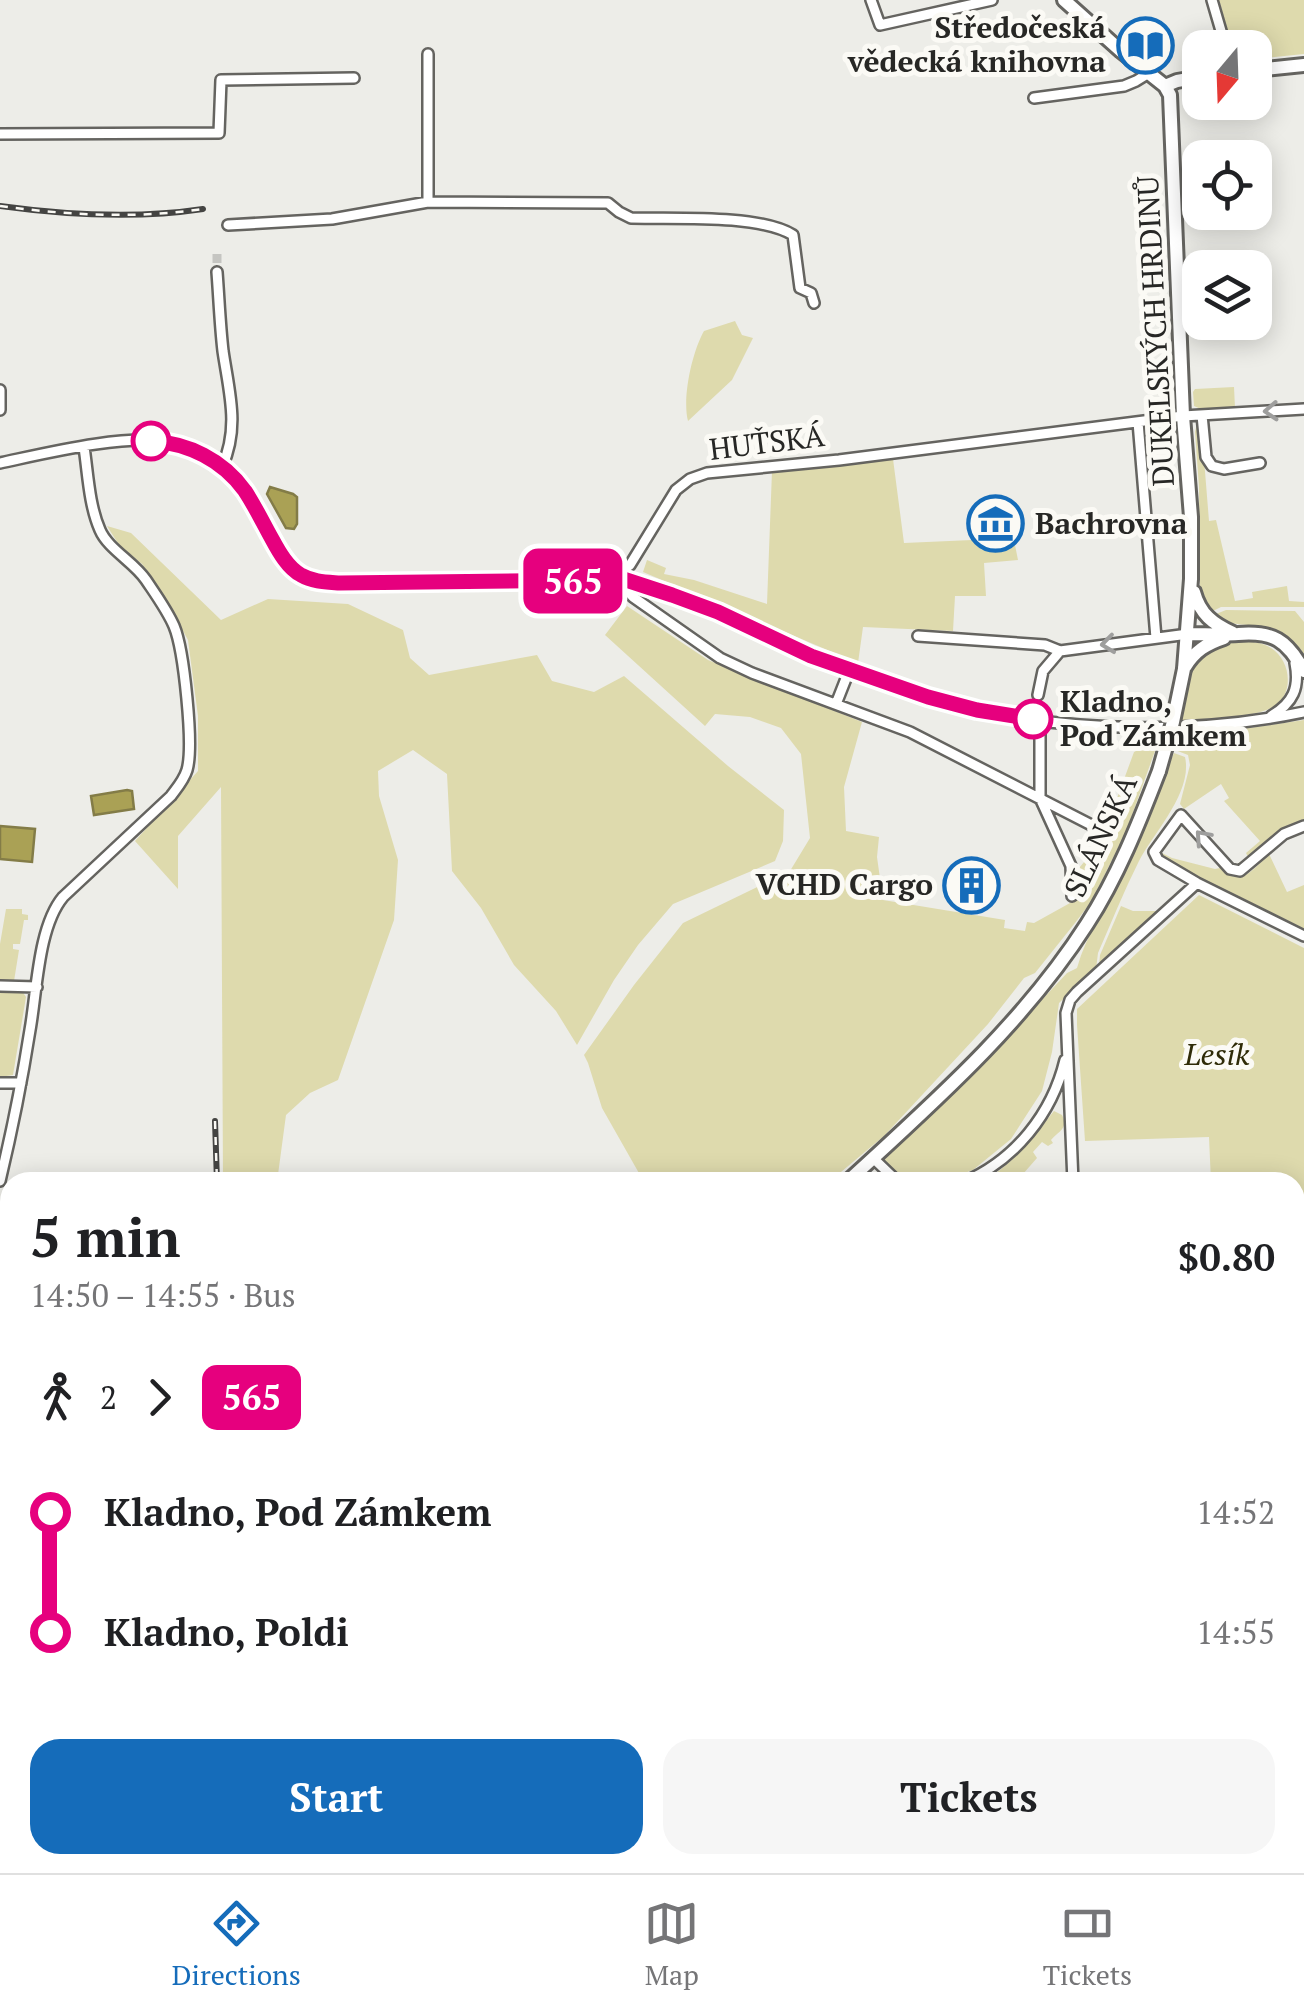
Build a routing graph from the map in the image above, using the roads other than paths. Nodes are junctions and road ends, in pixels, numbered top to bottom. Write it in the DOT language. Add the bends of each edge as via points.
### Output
graph roads {
  1 [pos="872,0"];
  2 [pos="992,0"];
  3 [pos="1064,0"];
  4 [pos="1212,0"];
  5 [pos="1221,30"];
  6 [pos="428,54"];
  7 [pos="1304,65"];
  8 [pos="1272,68"];
  9 [pos="1149,73"];
  10 [pos="354,78"];
  11 [pos="1182,79"];
  12 [pos="1165,86"];
  13 [pos="1034,98"];
  14 [pos="0,134"];
  15 [pos="428,202"];
  16 [pos="228,225"];
  17 [pos="217,272"];
  18 [pos="814,303"];
  19 [pos="0,390"];
  20 [pos="1304,409"];
  21 [pos="0,410"];
  22 [pos="1202,415"];
  23 [pos="1183,416"];
  24 [pos="1138,422"];
  25 [pos="84,448"];
  26 [pos="0,463"];
  27 [pos="1260,463"];
  28 [pos="222,468"];
  29 [pos="614,576"];
  30 [pos="1191,582"];
  31 [pos="1188,634"];
  32 [pos="1235,634"];
  33 [pos="918,636"];
  34 [pos="1156,638"];
  35 [pos="1060,651"];
  36 [pos="1299,662"];
  37 [pos="1184,669"];
  38 [pos="849,670"];
  39 [pos="1038,696"];
  40 [pos="836,704"];
  41 [pos="1304,712"];
  42 [pos="1040,720"];
  43 [pos="1259,721"];
  44 [pos="1040,798"];
  45 [pos="1304,826"];
  46 [pos="1103,831"];
  47 [pos="1197,884"];
  48 [pos="1072,896"];
  49 [pos="1304,936"];
  50 [pos="0,986"];
  51 [pos="37,987"];
  52 [pos="1066,1052"];
  53 [pos="0,1083"];
  54 [pos="21,1083"];
  55 [pos="1048,1106"];
  56 [pos="1070,1119"];
  57 [pos="874,1158"];
  58 [pos="2,1172"];
  59 [pos="858,1172"];
  60 [pos="888,1172"];
  61 [pos="993,1172"];
  62 [pos="1073,1172"];
  1 -- 2 [label="street" via="880,25"];
  3 -- 9 [label="main road"];
  4 -- 5 [label="street"];
  6 -- 15 [label="street"];
  7 -- 8 [label="main road"];
  9 -- 12 [label="main road"];
  9 -- 13 [label="street" via="1124,86"];
  10 -- 14 [label="street" via="221,80 219,133"];
  11 -- 12 [label="main road"];
  12 -- 23 [label="main road, DUKELSKÝCH HRDINŮ" via="1171,99"];
  15 -- 16 [label="street" via="332,220"];
  15 -- 18 [label="street" via="608,203 631,218 775,226 792,235 800,288"];
  17 -- 28 [label="street" via="232,441"];
  19 -- 21 [label="street"];
  20 -- 22 [label="street, HUŤSKÁ, one-way"];
  22 -- 23 [label="street, HUŤSKÁ"];
  22 -- 27 [label="street" via="1212,466"];
  23 -- 24 [label="street, HUŤSKÁ"];
  23 -- 30 [label="main road, DUKELSKÝCH HRDINŮ"];
  24 -- 29 [label="street, HUŤSKÁ" via="707,472 676,490 630,566"];
  24 -- 34 [label="street"];
  25 -- 26 [label="street"];
  25 -- 28 [label="street" via="168,442"];
  25 -- 51 [label="street" via="101,533 142,574 176,630 188,763 171,796 57,905"];
  28 -- 29 [label="street" via="244,490 286,562 314,580"];
  29 -- 38 [label="street" via="718,612"];
  29 -- 40 [label="street" via="720,658"];
  30 -- 31 [label="main road, DUKELSKÝCH HRDINŮ"];
  30 -- 32 [label="main road" via="1210,621"];
  31 -- 32 [label="main road"];
  31 -- 34 [label="street"];
  31 -- 37 [label="main road, SLÁNSKÁ"];
  32 -- 36 [label="main road" via="1267,634"];
  32 -- 37 [label="main road" via="1206,645"];
  33 -- 35 [label="street"];
  34 -- 35 [label="street, one-way"];
  35 -- 39 [label="street" via="1043,672"];
  36 -- 43 [label="street" via="1295,692 1282,709"];
  37 -- 57 [label="main road, SLÁNSKÁ, bridge" via="1143,813 1088,923 1055,970 942,1096"];
  38 -- 40 [label="street"];
  38 -- 42 [label="street" via="977,710"];
  40 -- 44 [label="street" via="910,732"];
  41 -- 43 [label="street"];
  42 -- 43 [label="street" via="1149,727"];
  42 -- 44 [label="street, SLÁNSKÁ"];
  44 -- 46 [label="street"];
  44 -- 48 [label="street, SLÁNSKÁ" via="1071,866"];
  45 -- 47 [label="street, one-way" via="1240,871 1231,870 1181,816 1154,852"];
  47 -- 49 [label="street"];
  47 -- 52 [label="street" via="1072,997"];
  50 -- 51 [label="street"];
  51 -- 54 [label="street"];
  52 -- 55 [label="street"];
  52 -- 56 [label="street"];
  53 -- 54 [label="street"];
  54 -- 58 [label="street"];
  55 -- 56 [label="street"];
  55 -- 61 [label="street"];
  56 -- 62 [label="street"];
  57 -- 59 [label="main road, SLÁNSKÁ"];
  57 -- 60 [label="street"];
}
